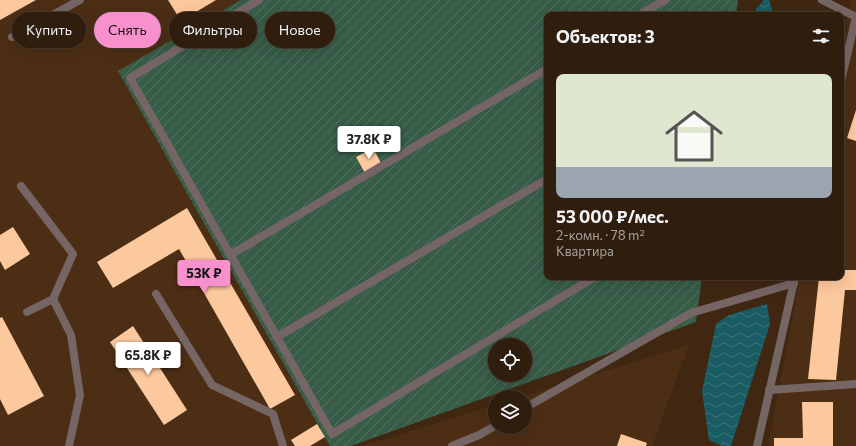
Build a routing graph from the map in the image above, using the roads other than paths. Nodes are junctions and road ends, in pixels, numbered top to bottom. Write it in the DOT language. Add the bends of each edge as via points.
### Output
graph roads {
  1 [pos="80,0"];
  2 [pos="259,0"];
  3 [pos="664,0"];
  4 [pos="822,0"];
  5 [pos="58,12"];
  6 [pos="644,12"];
  7 [pos="856,17"];
  8 [pos="844,68"];
  9 [pos="544,71"];
  10 [pos="544,181"];
  11 [pos="21,186"];
  12 [pos="230,255"];
  13 [pos="590,280"];
  14 [pos="794,280"];
  15 [pos="156,294"];
  16 [pos="53,299"];
  17 [pos="27,312"];
  18 [pos="277,337"];
  19 [pos="856,384"];
  20 [pos="769,390"];
  21 [pos="532,404"];
  22 [pos="488,430"];
  23 [pos="69,446"];
  24 [pos="283,446"];
  25 [pos="452,446"];
  26 [pos="756,446"];
  1 -- 5 [label="lane"];
  2 -- 12 [label="lane" via="130,78"];
  3 -- 6 [label="lane"];
  4 -- 7 [label="lane"];
  7 -- 8 [label="lane"];
  9 -- 12 [label="lane"];
  10 -- 18 [label="lane"];
  11 -- 16 [label="lane" via="73,254"];
  12 -- 18 [label="lane"];
  13 -- 18 [label="lane" via="332,434"];
  14 -- 20 [label="lane"];
  14 -- 21 [label="lane" via="691,313"];
  15 -- 24 [label="lane" via="212,385 273,414"];
  16 -- 17 [label="lane"];
  16 -- 23 [label="lane" via="71,335 80,395"];
  19 -- 20 [label="lane"];
  20 -- 26 [label="lane"];
  22 -- 25 [label="lane"];
}
